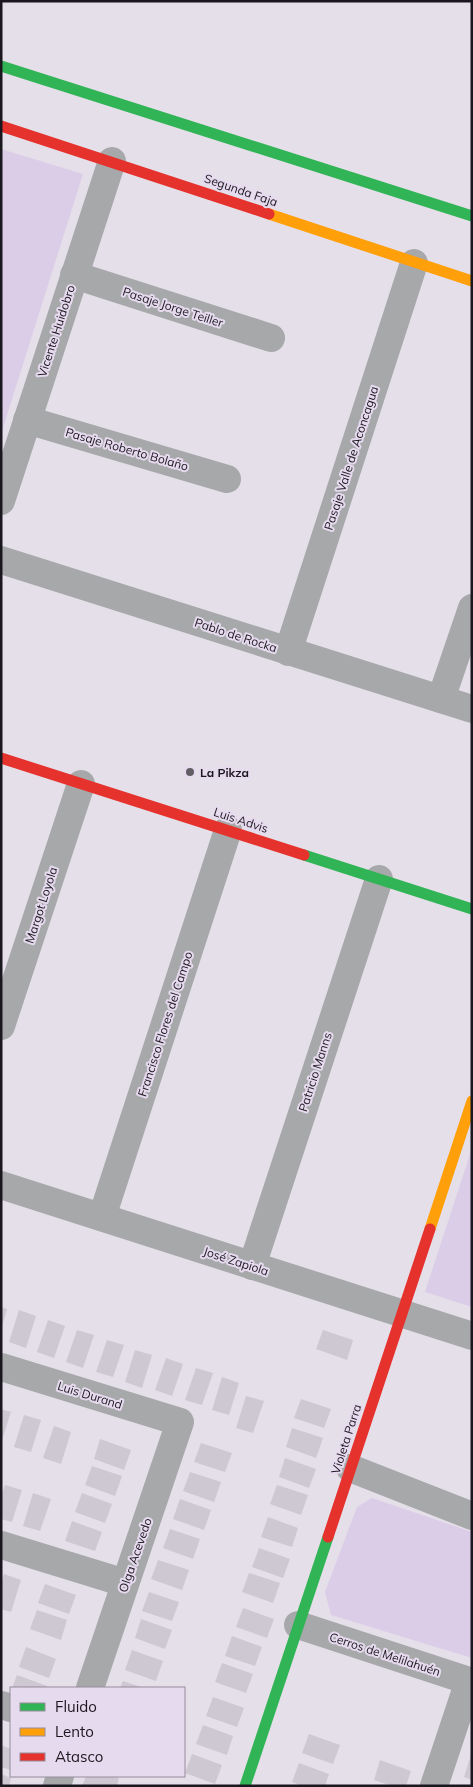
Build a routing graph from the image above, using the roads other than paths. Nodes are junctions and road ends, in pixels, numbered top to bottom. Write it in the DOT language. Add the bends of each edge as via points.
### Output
graph roads {
  1 [pos="1,66"];
  2 [pos="1,126"];
  3 [pos="112,161"];
  4 [pos="472,216"];
  5 [pos="414,263"];
  6 [pos="74,275"];
  7 [pos="472,281"];
  8 [pos="271,338"];
  9 [pos="27,420"];
  10 [pos="8,457"];
  11 [pos="227,479"];
  12 [pos="1,501"];
  13 [pos="1,560"];
  14 [pos="472,608"];
  15 [pos="288,652"];
  16 [pos="441,699"];
  17 [pos="472,709"];
  18 [pos="1,758"];
  19 [pos="81,784"];
  20 [pos="228,830"];
  21 [pos="379,878"];
  22 [pos="472,909"];
  23 [pos="1,1026"];
  24 [pos="472,1101"];
  25 [pos="1,1185"];
  26 [pos="102,1217"];
  27 [pos="252,1266"];
  28 [pos="402,1314"];
  29 [pos="472,1336"];
  30 [pos="1,1367"];
  31 [pos="180,1422"];
  32 [pos="350,1468"];
  33 [pos="472,1516"];
  34 [pos="1,1545"];
  35 [pos="125,1583"];
  36 [pos="298,1625"];
  37 [pos="471,1682"];
  38 [pos="90,1687"];
  39 [pos="245,1786"];
  40 [pos="434,1786"];
  1 -- 4 [label="street"];
  2 -- 3 [label="street, Segunda Faja"];
  3 -- 5 [label="street, Segunda Faja"];
  3 -- 6 [label="street, Vicente Huidobro"];
  5 -- 7 [label="street, Segunda Faja"];
  5 -- 15 [label="street, Pasaje Valle de Aconcagua"];
  6 -- 8 [label="street, Pasaje Jorge Teiller"];
  6 -- 9 [label="street, Vicente Huidobro"];
  9 -- 10 [label="street, Vicente Huidobro"];
  9 -- 11 [label="street, Pasaje Roberto Bolaño"];
  10 -- 12 [label="street, Vicente Huidobro"];
  13 -- 15 [label="street, Pablo de Rocka"];
  14 -- 16 [label="street"];
  15 -- 16 [label="street, Pablo de Rocka"];
  16 -- 17 [label="street, Pablo de Rocka"];
  18 -- 19 [label="street, Luis Advis"];
  19 -- 20 [label="street, Luis Advis"];
  19 -- 23 [label="street, Margot Loyola"];
  20 -- 21 [label="street, Luis Advis"];
  20 -- 26 [label="street, Francisco Flores del Campo"];
  21 -- 22 [label="street, Luis Advis"];
  21 -- 27 [label="street, Patricio Manns"];
  24 -- 28 [label="street, Violeta Parra"];
  25 -- 26 [label="street, José Zapiola"];
  26 -- 27 [label="street, José Zapiola"];
  27 -- 28 [label="street, José Zapiola"];
  28 -- 29 [label="street, José Zapiola"];
  28 -- 32 [label="street, Violeta Parra"];
  30 -- 31 [label="street, Luis Durand"];
  31 -- 35 [label="street, Olga Acevedo"];
  32 -- 33 [label="street"];
  32 -- 36 [label="street, Violeta Parra"];
  34 -- 35 [label="street"];
  35 -- 38 [label="street, Olga Acevedo"];
  36 -- 37 [label="street, Cerros de Melilahuén"];
  36 -- 39 [label="street, Violeta Parra"];
  37 -- 40 [label="street"];
}
